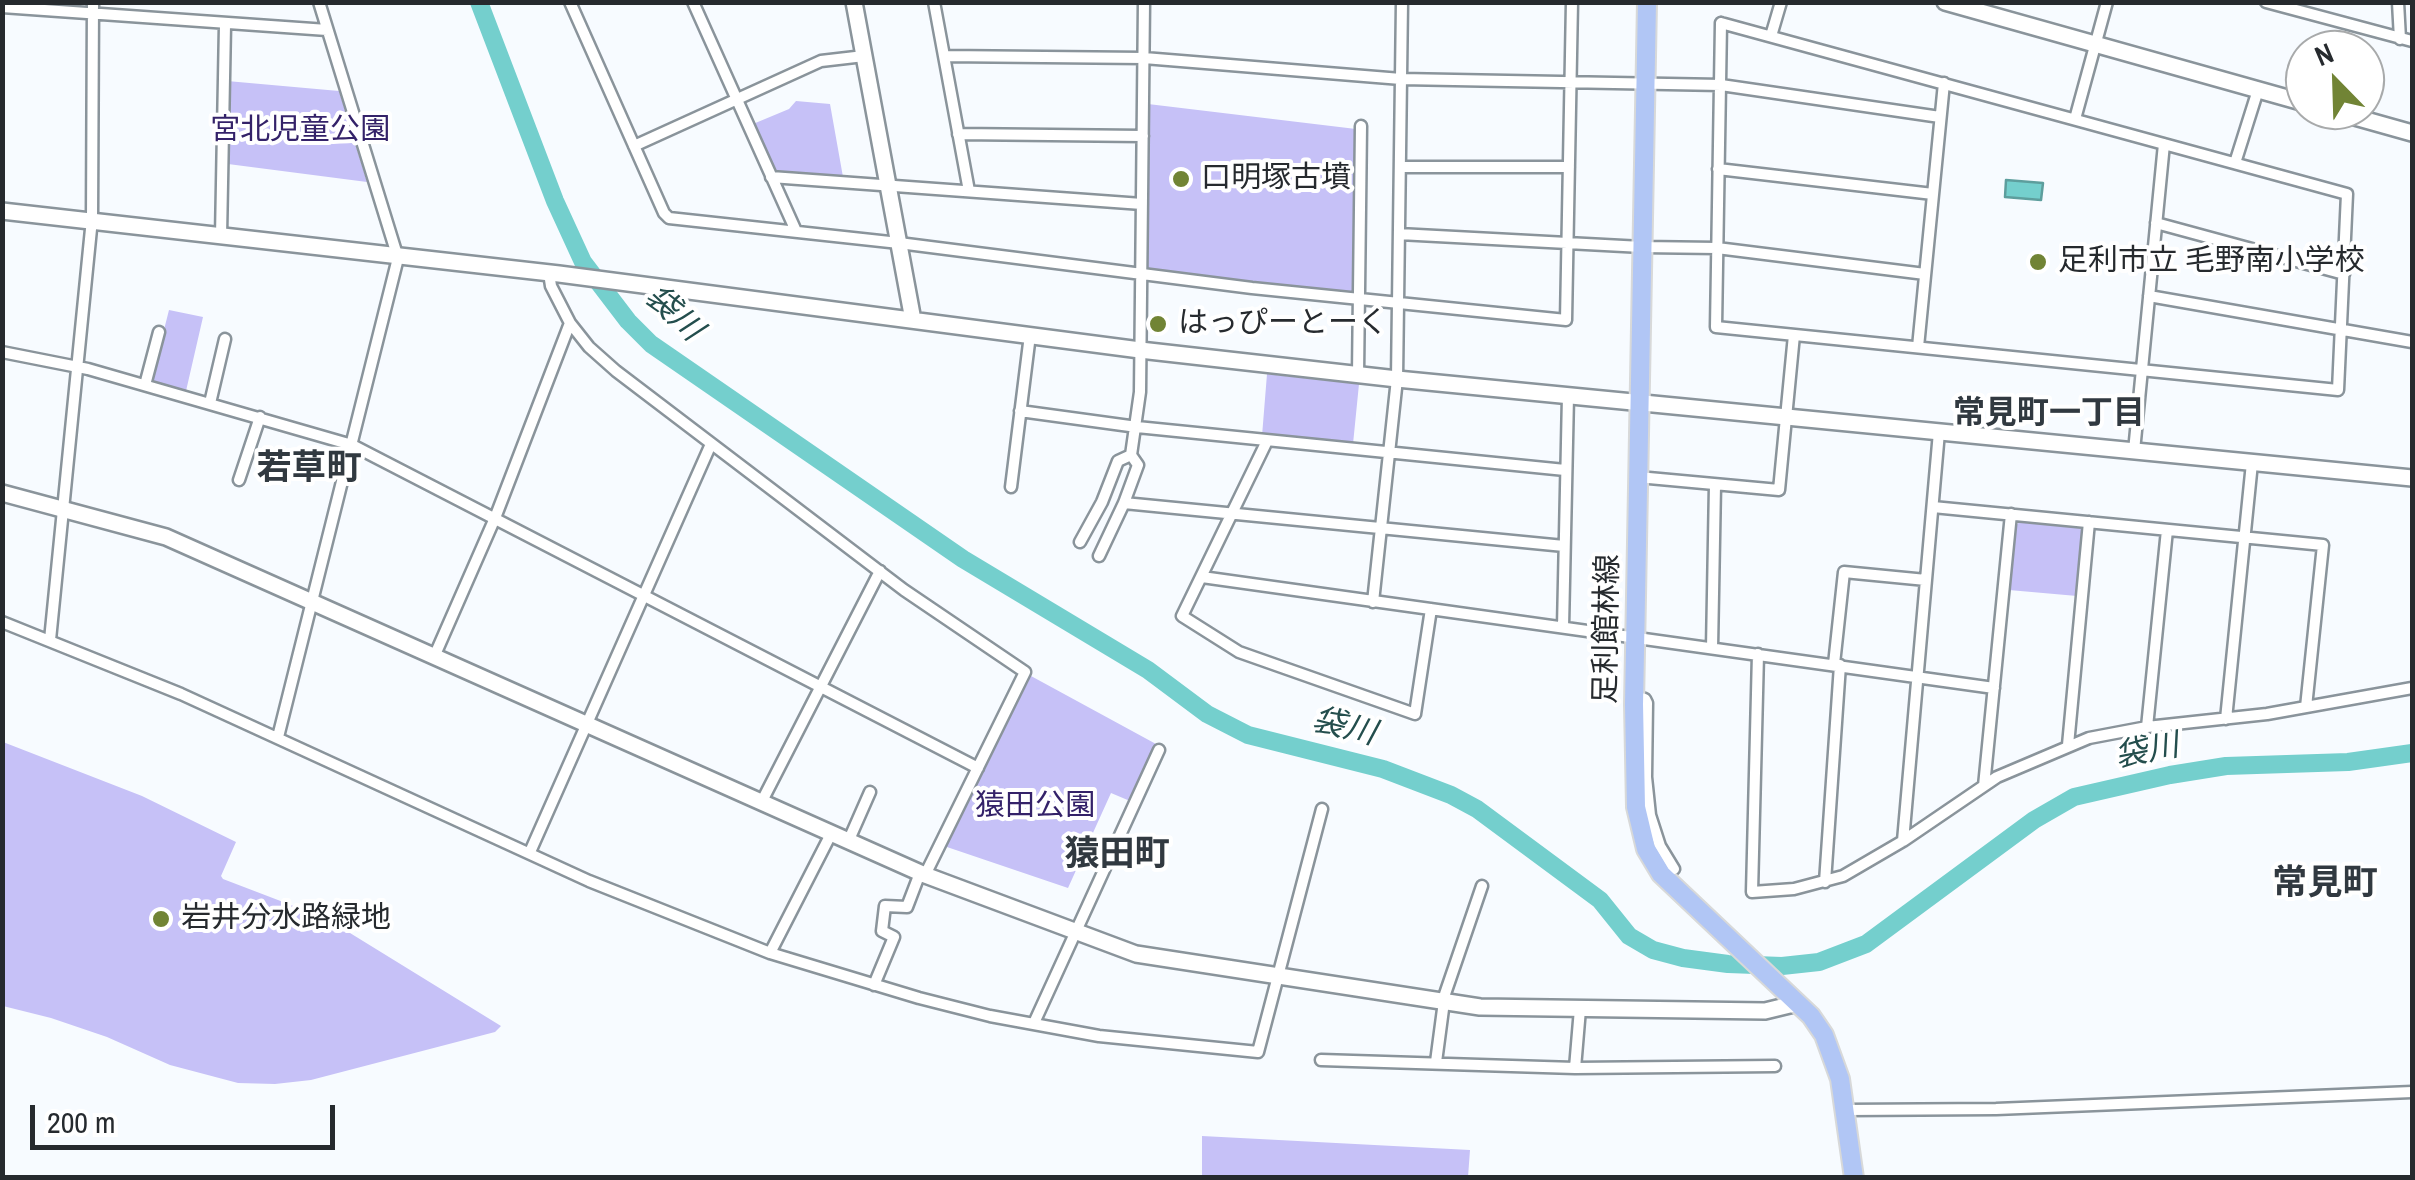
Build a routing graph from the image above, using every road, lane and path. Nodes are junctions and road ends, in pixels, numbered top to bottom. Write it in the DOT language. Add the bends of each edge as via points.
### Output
graph roads {
  1 [pos="319,2"];
  2 [pos="570,2"];
  3 [pos="709,2"];
  4 [pos="854,2"];
  5 [pos="934,2"];
  6 [pos="1144,2"];
  7 [pos="1402,2"];
  8 [pos="1572,2"];
  9 [pos="1647,2"];
  10 [pos="1781,2"];
  11 [pos="1945,2"];
  12 [pos="2107,2"];
  13 [pos="2266,2"];
  14 [pos="2398,2"];
  15 [pos="694,5"];
  16 [pos="2,7"];
  17 [pos="93,9"];
  18 [pos="225,25"];
  19 [pos="327,30"];
  20 [pos="1771,36"];
  21 [pos="2406,40"];
  22 [pos="2096,43"];
  23 [pos="864,56"];
  24 [pos="944,56"];
  25 [pos="1144,58"];
  26 [pos="1401,80"];
  27 [pos="1570,82"];
  28 [pos="1646,82"];
  29 [pos="1944,82"];
  30 [pos="1721,85"];
  31 [pos="2258,90"];
  32 [pos="2285,97"];
  33 [pos="736,99"];
  34 [pos="1940,117"];
  35 [pos="2075,119"];
  36 [pos="2385,125"];
  37 [pos="1361,126"];
  38 [pos="2412,133"];
  39 [pos="958,134"];
  40 [pos="1143,136"];
  41 [pos="2164,144"];
  42 [pos="634,146"];
  43 [pos="2236,164"];
  44 [pos="1400,167"];
  45 [pos="1569,167"];
  46 [pos="1718,168"];
  47 [pos="772,177"];
  48 [pos="888,185"];
  49 [pos="969,191"];
  50 [pos="1933,194"];
  51 [pos="1142,204"];
  52 [pos="2,211"];
  53 [pos="92,219"];
  54 [pos="2156,222"];
  55 [pos="796,230"];
  56 [pos="1399,234"];
  57 [pos="222,236"];
  58 [pos="898,243"];
  59 [pos="1568,244"];
  60 [pos="1642,247"];
  61 [pos="1717,248"];
  62 [pos="398,258"];
  63 [pos="554,274"];
  64 [pos="1141,274"];
  65 [pos="1925,274"];
  66 [pos="2344,274"];
  67 [pos="2148,296"];
  68 [pos="1359,299"];
  69 [pos="1398,302"];
  70 [pos="913,320"];
  71 [pos="570,322"];
  72 [pos="2341,330"];
  73 [pos="159,332"];
  74 [pos="1030,335"];
  75 [pos="1794,335"];
  76 [pos="225,339"];
  77 [pos="2412,342"];
  78 [pos="1918,347"];
  79 [pos="1140,350"];
  80 [pos="2,352"];
  81 [pos="78,366"];
  82 [pos="2142,368"];
  83 [pos="1358,374"];
  84 [pos="1397,378"];
  85 [pos="145,385"];
  86 [pos="1568,396"];
  87 [pos="210,403"];
  88 [pos="1640,403"];
  89 [pos="1020,411"];
  90 [pos="260,417"];
  91 [pos="1786,418"];
  92 [pos="1137,428"];
  93 [pos="1939,432"];
  94 [pos="1267,441"];
  95 [pos="711,444"];
  96 [pos="352,445"];
  97 [pos="2134,451"];
  98 [pos="1390,453"];
  99 [pos="1131,455"];
  100 [pos="2252,463"];
  101 [pos="1566,470"];
  102 [pos="1638,476"];
  103 [pos="2412,478"];
  104 [pos="239,480"];
  105 [pos="1715,484"];
  106 [pos="1011,487"];
  107 [pos="2,494"];
  108 [pos="1124,503"];
  109 [pos="1933,507"];
  110 [pos="66,510"];
  111 [pos="1231,513"];
  112 [pos="2011,514"];
  113 [pos="495,518"];
  114 [pos="2089,522"];
  115 [pos="1381,528"];
  116 [pos="2166,530"];
  117 [pos="2245,538"];
  118 [pos="1080,542"];
  119 [pos="1564,546"];
  120 [pos="1099,556"];
  121 [pos="880,571"];
  122 [pos="1202,577"];
  123 [pos="1926,580"];
  124 [pos="643,595"];
  125 [pos="313,602"];
  126 [pos="1374,602"];
  127 [pos="1431,609"];
  128 [pos="2,622"];
  129 [pos="1563,627"];
  130 [pos="1636,637"];
  131 [pos="50,640"];
  132 [pos="1712,648"];
  133 [pos="1758,654"];
  134 [pos="434,657"];
  135 [pos="1837,665"];
  136 [pos="1918,677"];
  137 [pos="820,685"];
  138 [pos="1994,688"];
  139 [pos="2412,688"];
  140 [pos="1634,696"];
  141 [pos="2306,707"];
  142 [pos="2226,719"];
  143 [pos="587,725"];
  144 [pos="2146,727"];
  145 [pos="278,737"];
  146 [pos="2068,745"];
  147 [pos="1159,750"];
  148 [pos="978,768"];
  149 [pos="1984,786"];
  150 [pos="870,792"];
  151 [pos="761,803"];
  152 [pos="1322,808"];
  153 [pos="830,834"];
  154 [pos="1903,841"];
  155 [pos="848,842"];
  156 [pos="530,852"];
  157 [pos="1674,869"];
  158 [pos="922,874"];
  159 [pos="1825,882"];
  160 [pos="1482,886"];
  161 [pos="1075,930"];
  162 [pos="770,953"];
  163 [pos="1276,978"];
  164 [pos="874,985"];
  165 [pos="1444,1002"];
  166 [pos="1796,1002"];
  167 [pos="1580,1009"];
  168 [pos="1034,1022"];
  169 [pos="1322,1060"];
  170 [pos="1436,1062"];
  171 [pos="1775,1066"];
  172 [pos="1574,1068"];
  173 [pos="2412,1092"];
  174 [pos="1846,1116"];
  175 [pos="1854,1178"];
  1 -- 19 [label="street"];
  2 -- 42 [label="street"];
  3 -- 15 [label="street"];
  4 -- 23 [label="street"];
  5 -- 24 [label="street"];
  6 -- 25 [label="street"];
  7 -- 26 [label="street"];
  8 -- 27 [label="street"];
  9 -- 28 [label="main road, 足利館林線"];
  10 -- 20 [label="street"];
  11 -- 22 [label="street"];
  12 -- 22 [label="street"];
  13 -- 21 [label="street"];
  14 -- 21 [label="street"];
  15 -- 33 [label="street"];
  16 -- 17 [label="street"];
  17 -- 18 [label="street"];
  17 -- 53 [label="street"];
  18 -- 19 [label="street"];
  18 -- 57 [label="street"];
  19 -- 62 [label="street"];
  20 -- 29 [label="street"];
  20 -- 30 [label="street" via="1721,23"];
  22 -- 31 [label="street"];
  22 -- 35 [label="street"];
  23 -- 33 [label="street" via="821,61"];
  23 -- 48 [label="street"];
  24 -- 25 [label="street"];
  24 -- 39 [label="street"];
  25 -- 26 [label="street"];
  25 -- 40 [label="street"];
  26 -- 27 [label="street"];
  26 -- 44 [label="street"];
  27 -- 28 [label="street"];
  27 -- 45 [label="street"];
  28 -- 30 [label="street"];
  28 -- 60 [label="main road, 足利館林線"];
  29 -- 34 [label="street"];
  29 -- 35 [label="street"];
  30 -- 34 [label="street"];
  30 -- 46 [label="street"];
  31 -- 32 [label="street"];
  31 -- 43 [label="street"];
  33 -- 42 [label="street"];
  33 -- 47 [label="street"];
  34 -- 50 [label="street"];
  35 -- 41 [label="street"];
  36 -- 38 [label="street"];
  37 -- 68 [label="street"];
  39 -- 40 [label="street"];
  39 -- 49 [label="street"];
  40 -- 51 [label="street"];
  41 -- 43 [label="street"];
  41 -- 54 [label="street"];
  42 -- 55 [label="street" via="669,218"];
  43 -- 66 [label="street" via="2347,194"];
  44 -- 45 [label="street"];
  44 -- 56 [label="street"];
  45 -- 59 [label="street"];
  46 -- 50 [label="street"];
  46 -- 61 [label="street"];
  47 -- 48 [label="street"];
  47 -- 55 [label="street"];
  48 -- 49 [label="street"];
  48 -- 58 [label="street"];
  49 -- 51 [label="street"];
  50 -- 65 [label="street"];
  51 -- 64 [label="street"];
  52 -- 53 [label="street"];
  53 -- 57 [label="street"];
  53 -- 81 [label="street"];
  54 -- 66 [label="street"];
  54 -- 67 [label="street"];
  55 -- 58 [label="street"];
  56 -- 59 [label="street"];
  56 -- 69 [label="street"];
  57 -- 62 [label="street"];
  58 -- 64 [label="street"];
  58 -- 70 [label="street"];
  59 -- 60 [label="street"];
  59 -- 69 [label="street" via="1566,320"];
  60 -- 61 [label="street"];
  60 -- 88 [label="main road, 足利館林線"];
  61 -- 65 [label="street"];
  61 -- 75 [label="street" via="1716,327"];
  62 -- 63 [label="street"];
  62 -- 96 [label="street"];
  63 -- 70 [label="street"];
  63 -- 71 [label="street" via="551,286"];
  64 -- 68 [label="street"];
  64 -- 79 [label="street"];
  65 -- 78 [label="street"];
  66 -- 72 [label="street"];
  67 -- 72 [label="street"];
  67 -- 82 [label="street"];
  68 -- 69 [label="street"];
  68 -- 83 [label="street"];
  69 -- 84 [label="street"];
  70 -- 74 [label="street"];
  71 -- 95 [label="street" via="616,371"];
  71 -- 113 [label="street"];
  72 -- 77 [label="street"];
  72 -- 82 [label="street" via="2338,390"];
  73 -- 85 [label="street"];
  74 -- 79 [label="street"];
  74 -- 89 [label="street"];
  75 -- 78 [label="street"];
  75 -- 91 [label="street"];
  76 -- 87 [label="street"];
  78 -- 82 [label="street"];
  79 -- 83 [label="street"];
  79 -- 92 [label="street"];
  80 -- 81 [label="street"];
  81 -- 85 [label="street"];
  81 -- 110 [label="street"];
  82 -- 97 [label="street"];
  83 -- 84 [label="street"];
  84 -- 86 [label="street"];
  84 -- 98 [label="street"];
  85 -- 87 [label="street"];
  86 -- 88 [label="street"];
  86 -- 101 [label="street"];
  87 -- 90 [label="street"];
  88 -- 91 [label="street"];
  88 -- 102 [label="main road, 足利館林線"];
  89 -- 92 [label="street"];
  89 -- 106 [label="street"];
  90 -- 96 [label="street"];
  90 -- 104 [label="street"];
  91 -- 93 [label="street"];
  91 -- 105 [label="street" via="1779,490"];
  92 -- 94 [label="street"];
  92 -- 99 [label="street"];
  93 -- 97 [label="street"];
  93 -- 109 [label="street"];
  94 -- 98 [label="street"];
  94 -- 111 [label="street"];
  95 -- 121 [label="street"];
  95 -- 124 [label="street"];
  96 -- 113 [label="street"];
  96 -- 125 [label="street"];
  97 -- 100 [label="street"];
  98 -- 101 [label="street"];
  98 -- 115 [label="street"];
  99 -- 108 [label="street" via="1138,464"];
  99 -- 118 [label="street" via="1118,462"];
  100 -- 103 [label="street"];
  100 -- 117 [label="street"];
  101 -- 119 [label="street"];
  102 -- 105 [label="street"];
  102 -- 130 [label="main road, 足利館林線"];
  105 -- 132 [label="street"];
  107 -- 110 [label="street"];
  108 -- 111 [label="street"];
  108 -- 120 [label="street"];
  109 -- 112 [label="street"];
  109 -- 123 [label="street"];
  110 -- 125 [label="street" via="150,531"];
  110 -- 131 [label="street"];
  111 -- 115 [label="street"];
  111 -- 122 [label="street"];
  112 -- 114 [label="street"];
  112 -- 138 [label="street"];
  113 -- 124 [label="street"];
  113 -- 134 [label="street"];
  114 -- 116 [label="street"];
  114 -- 146 [label="street"];
  115 -- 119 [label="street"];
  115 -- 126 [label="street"];
  116 -- 117 [label="street"];
  116 -- 144 [label="street"];
  117 -- 141 [label="street" via="2323,546"];
  117 -- 142 [label="street"];
  119 -- 129 [label="street"];
  121 -- 137 [label="street"];
  121 -- 148 [label="street" via="1025,672"];
  122 -- 126 [label="street"];
  122 -- 127 [label="street" via="1182,616 1190,622 1239,652 1416,714"];
  123 -- 135 [label="street" via="1844,572"];
  123 -- 136 [label="street"];
  124 -- 137 [label="street"];
  124 -- 143 [label="street"];
  125 -- 134 [label="street"];
  125 -- 145 [label="street"];
  126 -- 127 [label="street"];
  127 -- 129 [label="street"];
  128 -- 131 [label="street"];
  129 -- 130 [label="street"];
  130 -- 132 [label="street"];
  130 -- 140 [label="main road, 足利館林線"];
  131 -- 145 [label="street"];
  132 -- 133 [label="street"];
  133 -- 135 [label="street"];
  133 -- 159 [label="street" via="1752,892"];
  134 -- 143 [label="street"];
  135 -- 136 [label="street"];
  135 -- 159 [label="street"];
  136 -- 138 [label="street"];
  136 -- 154 [label="street"];
  137 -- 148 [label="street"];
  137 -- 151 [label="street"];
  138 -- 149 [label="street"];
  139 -- 141 [label="street"];
  140 -- 157 [label="street" via="1647,703 1650,815"];
  140 -- 166 [label="main road, 足利館林線" via="1636,807 1652,861"];
  141 -- 142 [label="street"];
  142 -- 144 [label="street"];
  143 -- 151 [label="street"];
  143 -- 156 [label="street"];
  144 -- 146 [label="street"];
  145 -- 156 [label="street"];
  146 -- 149 [label="street"];
  147 -- 161 [label="street"];
  148 -- 158 [label="street"];
  149 -- 154 [label="street"];
  150 -- 155 [label="street"];
  151 -- 153 [label="street"];
  152 -- 163 [label="street"];
  153 -- 155 [label="street"];
  153 -- 162 [label="street"];
  154 -- 159 [label="street"];
  155 -- 158 [label="street"];
  156 -- 162 [label="street"];
  158 -- 161 [label="street"];
  158 -- 164 [label="street" via="907,906 885,906 882,931 894,937"];
  160 -- 165 [label="street"];
  161 -- 163 [label="street" via="1153,958"];
  161 -- 168 [label="street"];
  162 -- 164 [label="street"];
  163 -- 165 [label="street"];
  163 -- 168 [label="street" via="1258,1052 1099,1036"];
  164 -- 168 [label="street"];
  165 -- 167 [label="street"];
  165 -- 170 [label="street"];
  166 -- 167 [label="street" via="1764,1012"];
  166 -- 174 [label="main road, 足利館林線" via="1832,1050"];
  167 -- 172 [label="street"];
  169 -- 170 [label="street"];
  170 -- 172 [label="street"];
  171 -- 172 [label="street"];
  173 -- 174 [label="street"];
  174 -- 175 [label="main road, 足利館林線"];
}
